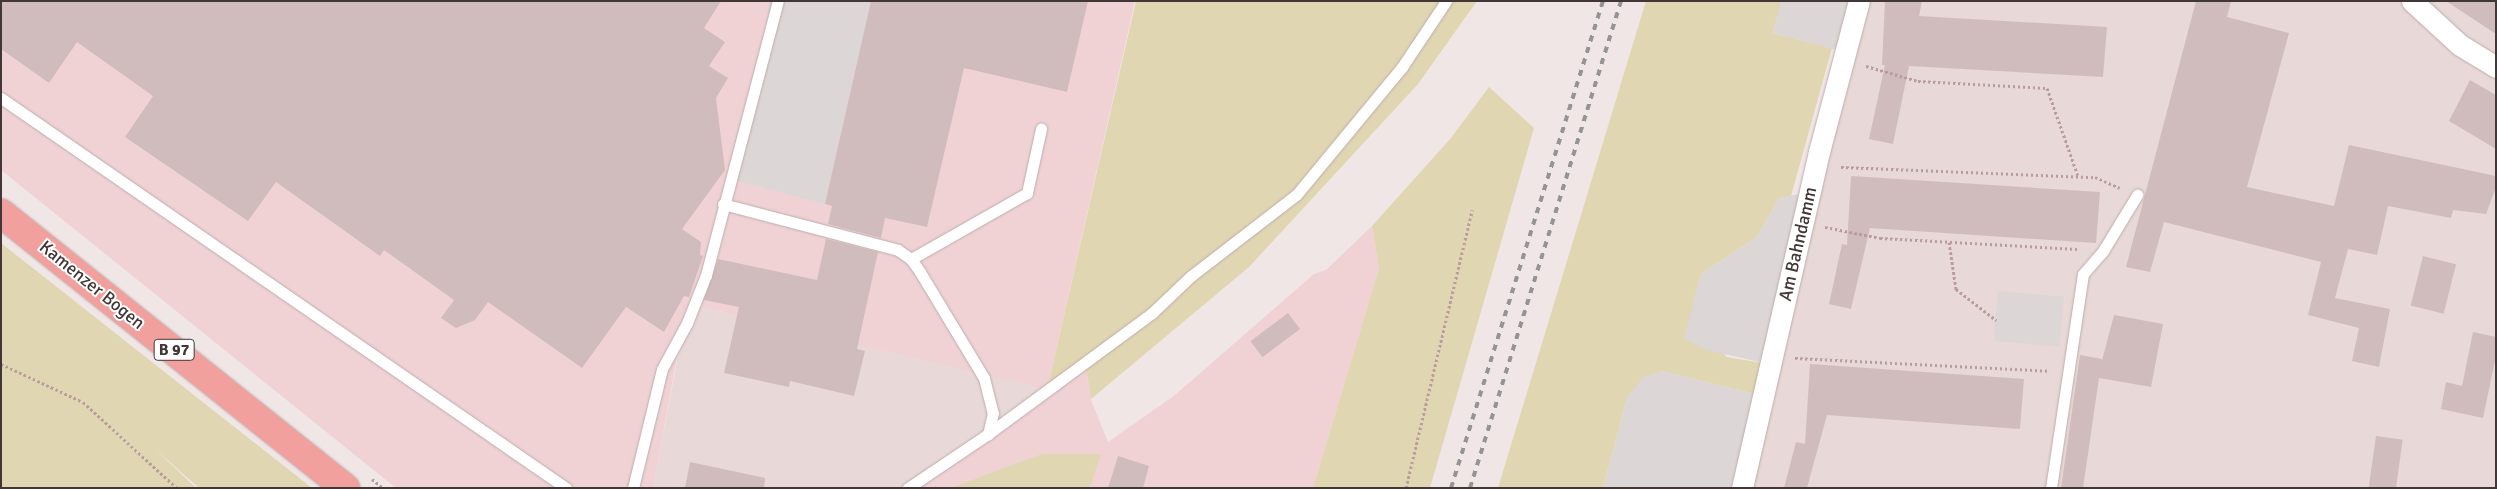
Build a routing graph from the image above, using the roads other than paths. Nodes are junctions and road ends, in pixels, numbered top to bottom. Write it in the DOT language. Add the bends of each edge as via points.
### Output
graph roads {
  1 [pos="778,1"];
  2 [pos="1446,1"];
  3 [pos="1859,1"];
  4 [pos="2412,1"];
  5 [pos="2496,67"];
  6 [pos="1,98"];
  7 [pos="1041,129"];
  8 [pos="2137,195"];
  9 [pos="723,204"];
  10 [pos="1,213"];
  11 [pos="911,259"];
  12 [pos="988,434"];
  13 [pos="346,488"];
  14 [pos="566,488"];
  15 [pos="633,488"];
  16 [pos="908,488"];
  17 [pos="1742,488"];
  18 [pos="2051,488"];
  1 -- 9 [label="lane"];
  2 -- 12 [label="lane" via="1402,67 1298,194 1191,276 1152,313"];
  3 -- 17 [label="street, Am Bahndamm" via="1815,166"];
  4 -- 5 [label="street" via="2460,45"];
  6 -- 14 [label="lane"];
  7 -- 11 [label="lane" via="1027,193"];
  8 -- 18 [label="lane" via="2103,251 2084,274"];
  9 -- 11 [label="lane" via="882,245"];
  9 -- 15 [label="lane" via="696,304 662,369"];
  10 -- 13 [label="main road, Kamenzer Bogen / B 97"];
  11 -- 12 [label="lane" via="984,378 993,414"];
  12 -- 16 [label="lane"];
}
